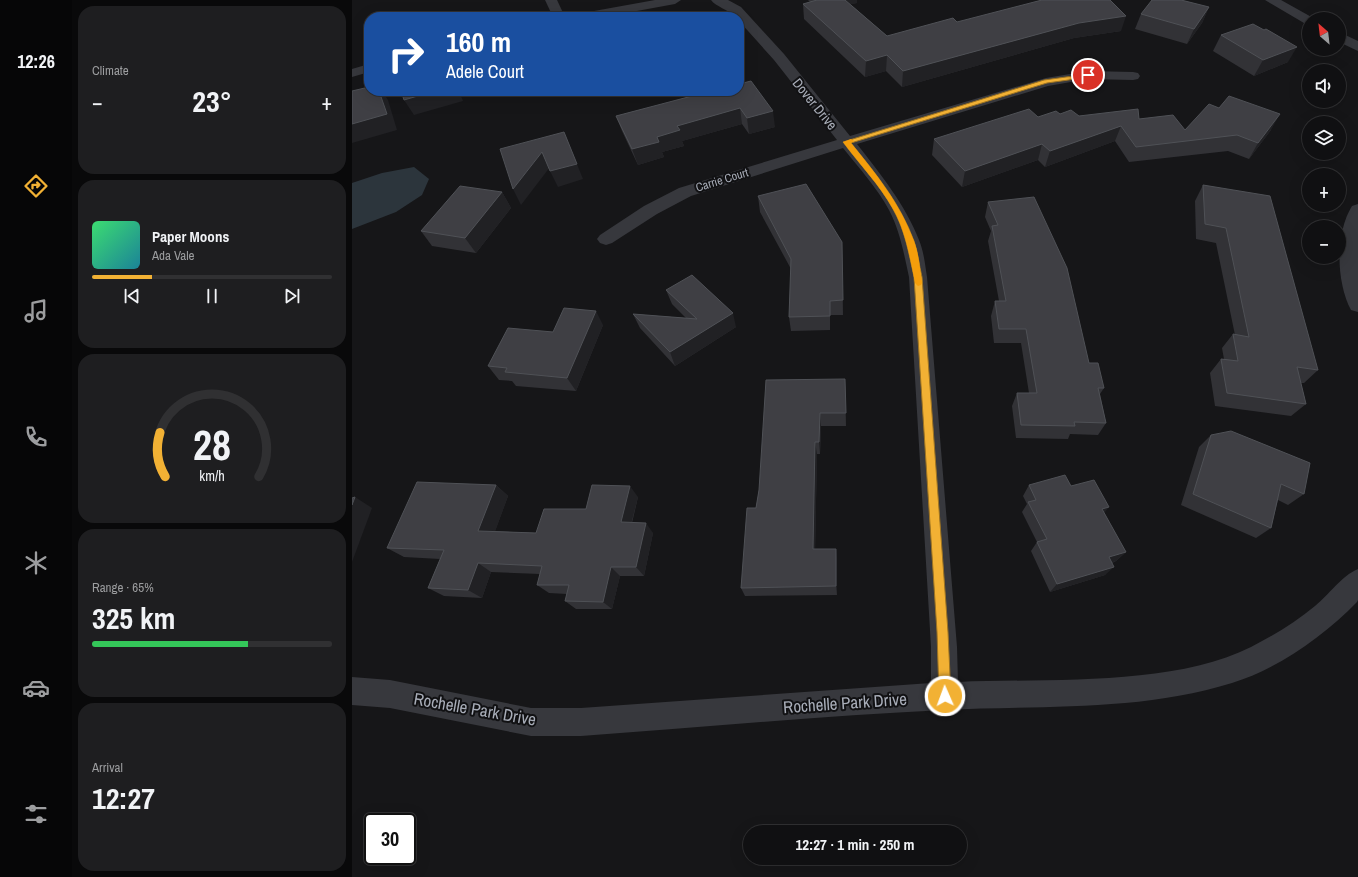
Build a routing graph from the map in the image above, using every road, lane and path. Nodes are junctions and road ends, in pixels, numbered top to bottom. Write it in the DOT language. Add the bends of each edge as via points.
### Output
graph roads {
  1 [pos="551,0"];
  2 [pos="675,0"];
  3 [pos="717,0"];
  4 [pos="1271,0"];
  5 [pos="557,12"];
  6 [pos="610,12"];
  7 [pos="738,12"];
  8 [pos="1302,16"];
  9 [pos="744,19"];
  10 [pos="1346,40"];
  11 [pos="1358,47"];
  12 [pos="364,69"];
  13 [pos="352,73"];
  14 [pos="1133,76"];
  15 [pos="847,142"];
  16 [pos="1358,210"];
  17 [pos="606,239"];
  18 [pos="1358,305"];
  19 [pos="1358,581"];
  20 [pos="352,692"];
  21 [pos="945,696"];
  1 -- 5 [label="street"];
  2 -- 6 [label="street"];
  3 -- 7 [label="street, Dover Drive"];
  4 -- 8 [label="street"];
  9 -- 15 [label="street, Dover Drive"];
  10 -- 11 [label="street"];
  12 -- 13 [label="street"];
  14 -- 15 [label="street, Carrie Court" via="1088,75 1046,82"];
  15 -- 17 [label="street, Carrie Court" via="679,194 647,210"];
  15 -- 21 [label="street, Dover Drive" via="897,209 911,242 918,277"];
  16 -- 18 [label="street" via="1352,221 1348,260"];
  19 -- 21 [label="street, Rochelle Park Drive" via="1344,599 1320,620 1285,644 1235,668 1187,682 1128,690"];
  20 -- 21 [label="street, Rochelle Park Drive" via="390,694 538,722 589,722"];
}
